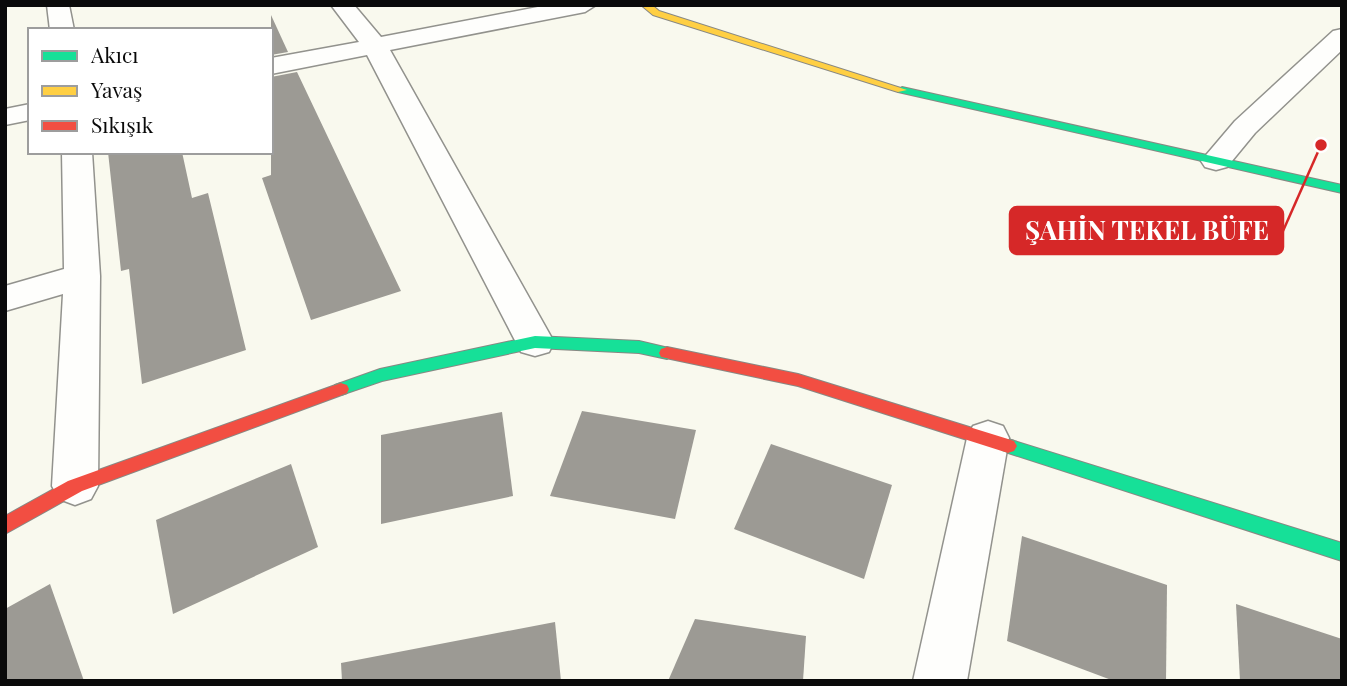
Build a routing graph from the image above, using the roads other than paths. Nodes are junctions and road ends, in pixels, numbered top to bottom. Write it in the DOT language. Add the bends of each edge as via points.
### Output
graph roads {
  1 [pos="58,5"];
  2 [pos="342,5"];
  3 [pos="585,5"];
  4 [pos="646,5"];
  5 [pos="62,28"];
  6 [pos="1342,36"];
  7 [pos="375,46"];
  8 [pos="273,66"];
  9 [pos="28,112"];
  10 [pos="5,117"];
  11 [pos="77,154"];
  12 [pos="1216,161"];
  13 [pos="1342,189"];
  14 [pos="82,276"];
  15 [pos="5,299"];
  16 [pos="535,342"];
  17 [pos="989,438"];
  18 [pos="75,486"];
  19 [pos="5,526"];
  20 [pos="1342,552"];
  21 [pos="940,681"];
  1 -- 5 [label="street"];
  2 -- 7 [label="street"];
  3 -- 7 [label="street"];
  4 -- 12 [label="street" via="656,13 915,94"];
  6 -- 12 [label="street" via="1245,127"];
  7 -- 8 [label="street"];
  7 -- 16 [label="street"];
  9 -- 10 [label="street"];
  11 -- 14 [label="street"];
  12 -- 13 [label="street"];
  14 -- 15 [label="street"];
  14 -- 18 [label="street"];
  16 -- 17 [label="street" via="639,347 785,378"];
  16 -- 18 [label="street" via="380,375"];
  17 -- 20 [label="street"];
  17 -- 21 [label="street"];
  18 -- 19 [label="street"];
}
